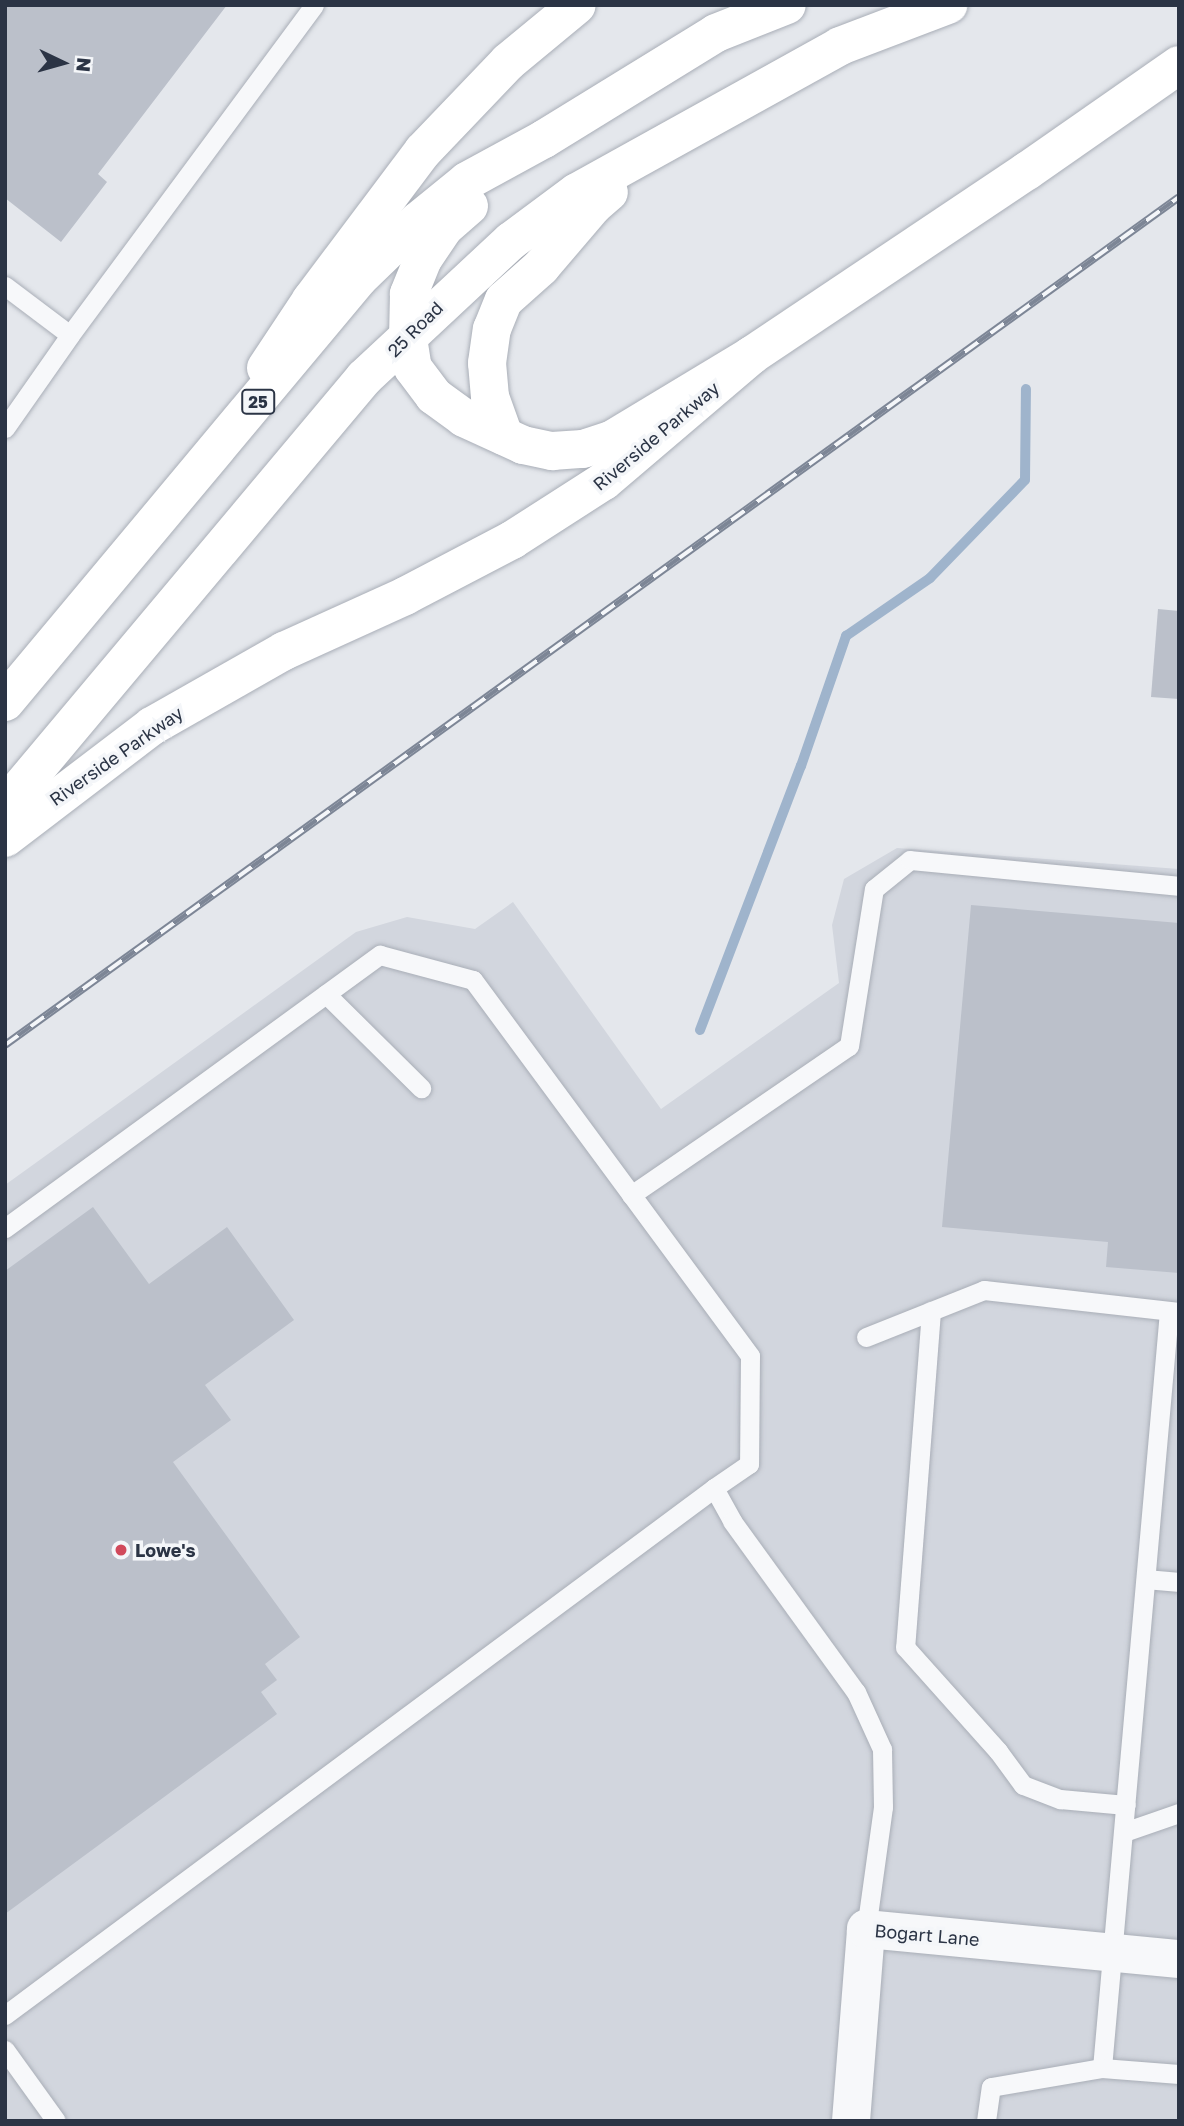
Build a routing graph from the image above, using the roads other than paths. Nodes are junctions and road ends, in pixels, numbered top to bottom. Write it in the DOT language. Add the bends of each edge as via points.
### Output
graph roads {
  1 [pos="314,5"];
  2 [pos="577,5"];
  3 [pos="787,5"];
  4 [pos="948,5"];
  5 [pos="1179,65"];
  6 [pos="675,136"];
  7 [pos="544,139"];
  8 [pos="5,286"];
  9 [pos="70,335"];
  10 [pos="408,338"];
  11 [pos="752,355"];
  12 [pos="5,428"];
  13 [pos="504,436"];
  14 [pos="185,490"];
  15 [pos="5,702"];
  16 [pos="5,806"];
  17 [pos="5,838"];
  18 [pos="1179,886"];
  19 [pos="326,994"];
  20 [pos="421,1088"];
  21 [pos="631,1195"];
  22 [pos="5,1228"];
  23 [pos="931,1311"];
  24 [pos="1174,1312"];
  25 [pos="866,1337"];
  26 [pos="714,1489"];
  27 [pos="1146,1579"];
  28 [pos="1179,1582"];
  29 [pos="1126,1805"];
  30 [pos="1179,1813"];
  31 [pos="1124,1832"];
  32 [pos="866,1929"];
  33 [pos="1114,1953"];
  34 [pos="1179,1959"];
  35 [pos="5,2015"];
  36 [pos="5,2050"];
  37 [pos="1102,2068"];
  38 [pos="1179,2074"];
  39 [pos="56,2121"];
  40 [pos="851,2121"];
  41 [pos="986,2121"];
  1 -- 9 [label="lane"];
  2 -- 14 [label="main road" via="508,62 423,151 311,300"];
  3 -- 7 [label="main road, 25" via="716,33"];
  4 -- 6 [label="main road, 25 Road" via="840,46"];
  5 -- 11 [label="main road, Riverside Parkway"];
  6 -- 10 [label="main road, 25 Road" via="578,192 511,241"];
  6 -- 13 [label="main road" via="593,206 541,267 504,300 492,329 487,363 490,397"];
  7 -- 10 [label="main road" via="444,228 423,259 410,295"];
  7 -- 14 [label="main road, 25" via="467,181 359,278"];
  8 -- 9 [label="lane"];
  9 -- 12 [label="lane"];
  10 -- 13 [label="main road" via="413,368 434,396 464,418"];
  10 -- 16 [label="main road, 25 Road" via="364,378"];
  11 -- 13 [label="main road" via="612,439 583,449 552,451"];
  11 -- 17 [label="main road, Riverside Parkway" via="604,481 512,540 405,596 284,651 195,701 118,751"];
  14 -- 15 [label="main road, 25"];
  18 -- 21 [label="lane" via="910,860 874,889 849,1046"];
  19 -- 20 [label="lane"];
  19 -- 21 [label="lane" via="380,955 473,980"];
  19 -- 22 [label="lane"];
  21 -- 26 [label="lane" via="750,1356 749,1464"];
  23 -- 24 [label="lane" via="984,1290"];
  23 -- 25 [label="lane"];
  23 -- 29 [label="lane" via="905,1647 1023,1785 1060,1799"];
  24 -- 27 [label="lane"];
  26 -- 32 [label="lane" via="732,1521 856,1692 882,1749 883,1807"];
  26 -- 35 [label="lane"];
  27 -- 28 [label="lane"];
  27 -- 29 [label="lane"];
  29 -- 31 [label="lane"];
  30 -- 31 [label="lane"];
  31 -- 33 [label="lane"];
  32 -- 33 [label="street, Bogart Lane"];
  32 -- 40 [label="street, Bogart Lane"];
  33 -- 34 [label="street, Bogart Lane"];
  33 -- 37 [label="lane"];
  36 -- 39 [label="lane"];
  37 -- 38 [label="lane"];
  37 -- 41 [label="lane" via="991,2087"];
}
